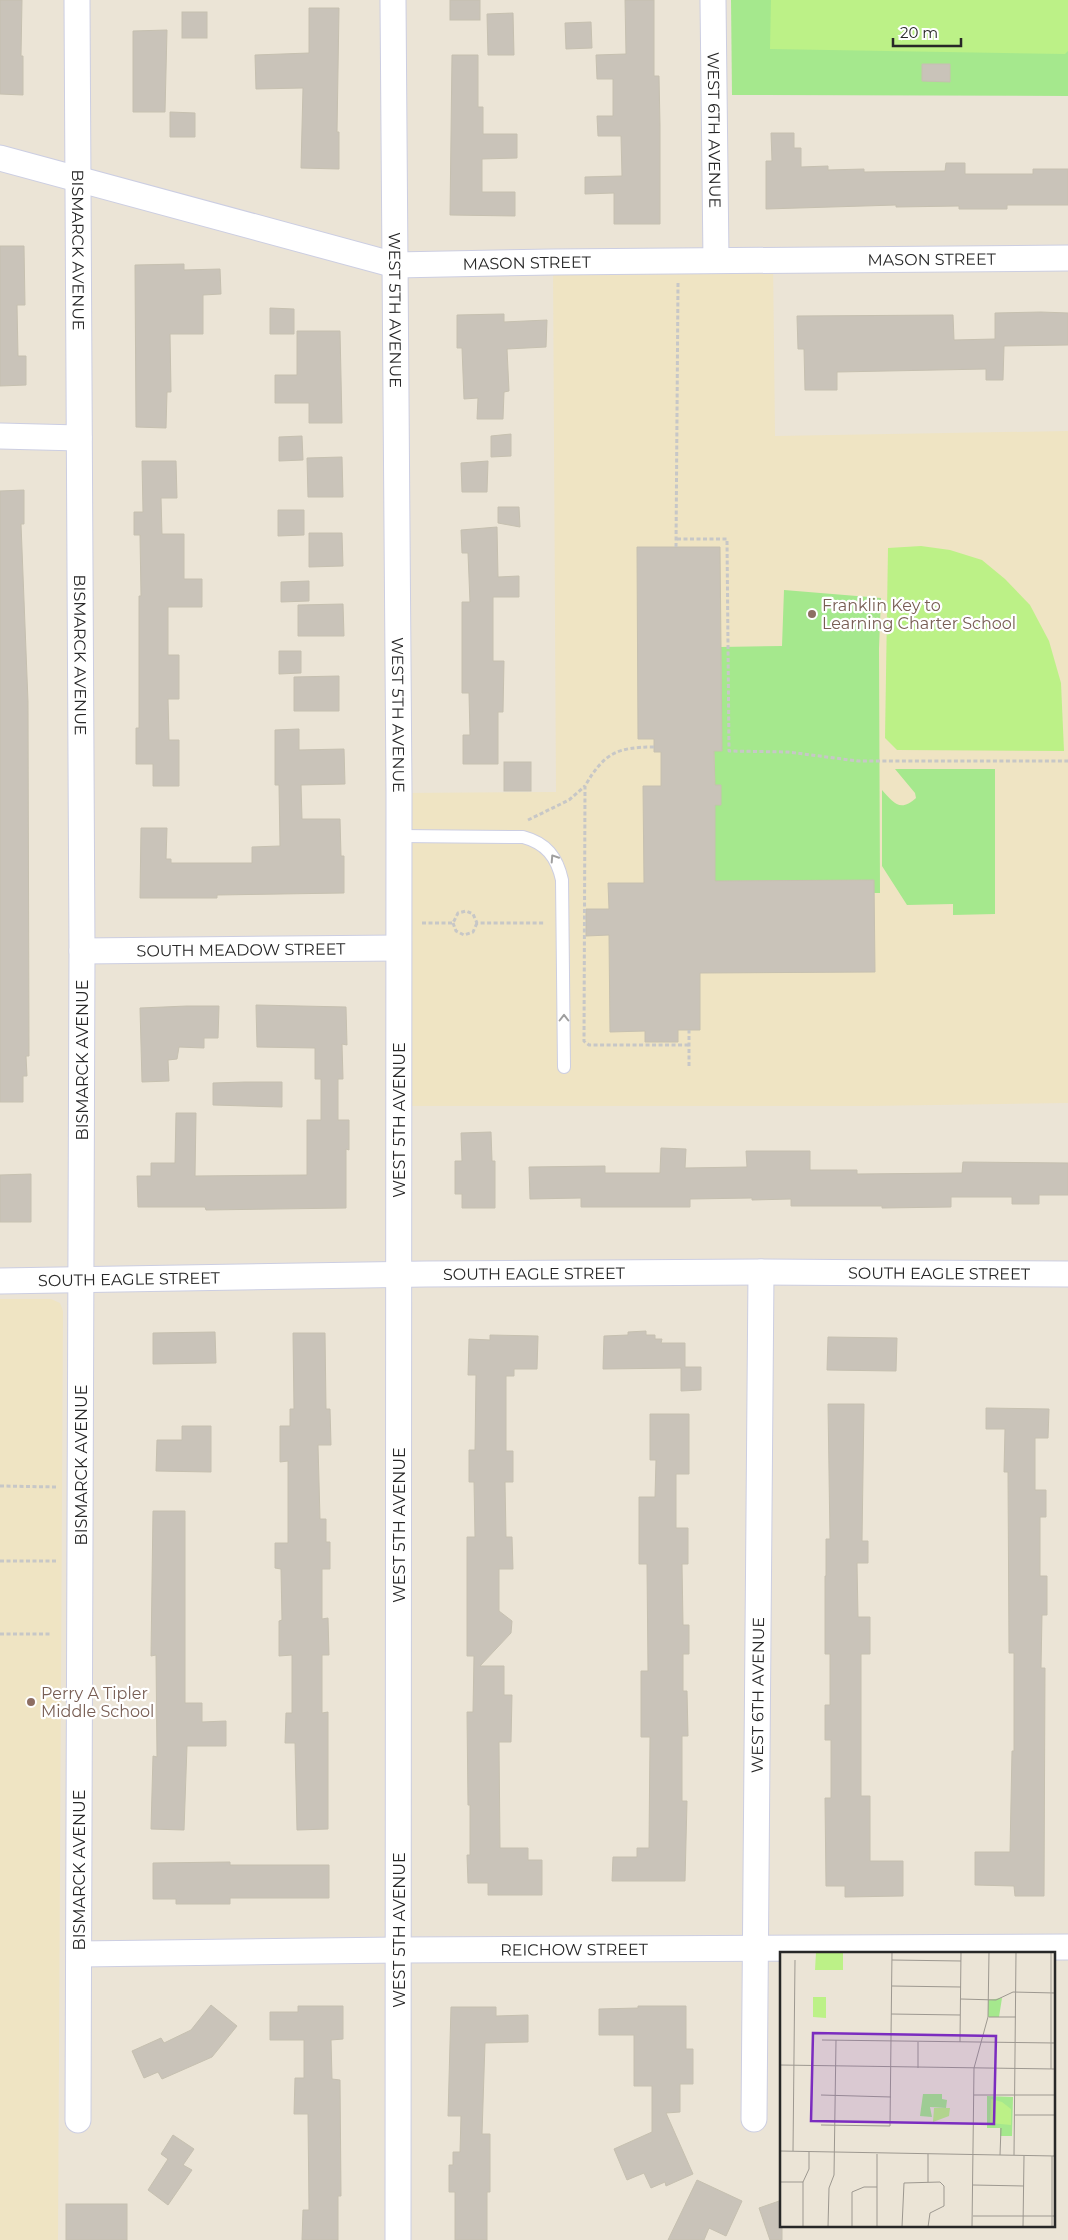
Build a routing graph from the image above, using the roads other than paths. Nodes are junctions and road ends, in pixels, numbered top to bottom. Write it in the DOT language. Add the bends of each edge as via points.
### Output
graph roads {
  1 [pos="77,0"];
  2 [pos="393,0"];
  3 [pos="713,0"];
  4 [pos="0,158"];
  5 [pos="78,180"];
  6 [pos="1068,258"];
  7 [pos="716,260"];
  8 [pos="395,265"];
  9 [pos="0,436"];
  10 [pos="79,438"];
  11 [pos="399,836"];
  12 [pos="398,948"];
  13 [pos="82,951"];
  14 [pos="564,1067"];
  15 [pos="761,1272"];
  16 [pos="399,1274"];
  17 [pos="1068,1274"];
  18 [pos="82,1280"];
  19 [pos="0,1281"];
  20 [pos="1068,1947"];
  21 [pos="756,1948"];
  22 [pos="399,1950"];
  23 [pos="79,1954"];
  24 [pos="754,2119"];
  25 [pos="78,2120"];
  26 [pos="398,2240"];
  1 -- 5 [label="street, BISMARCK AVENUE"];
  2 -- 8 [label="street, WEST 5TH AVENUE"];
  3 -- 7 [label="street, WEST 6TH AVENUE"];
  4 -- 5 [label="street, MASON STREET"];
  5 -- 8 [label="street, MASON STREET"];
  5 -- 10 [label="street, BISMARCK AVENUE"];
  6 -- 7 [label="street, MASON STREET"];
  7 -- 8 [label="street, MASON STREET"];
  8 -- 11 [label="street, WEST 5TH AVENUE"];
  9 -- 10 [label="street"];
  10 -- 13 [label="street, BISMARCK AVENUE"];
  11 -- 12 [label="street, WEST 5TH AVENUE"];
  14 -- 11 [label="lane, one-way" via="562,880 558,864 548,849 523,837"];
  12 -- 13 [label="street, SOUTH MEADOW STREET"];
  12 -- 16 [label="street, WEST 5TH AVENUE"];
  13 -- 18 [label="street, BISMARCK AVENUE"];
  15 -- 16 [label="street, SOUTH EAGLE STREET"];
  15 -- 17 [label="street, SOUTH EAGLE STREET"];
  15 -- 21 [label="street, WEST 6TH AVENUE"];
  16 -- 18 [label="street, SOUTH EAGLE STREET"];
  16 -- 22 [label="street, WEST 5TH AVENUE"];
  18 -- 19 [label="street, SOUTH EAGLE STREET"];
  18 -- 23 [label="street, BISMARCK AVENUE"];
  20 -- 21 [label="street, REICHOW STREET"];
  21 -- 22 [label="street, REICHOW STREET"];
  21 -- 24 [label="street, WEST 6TH AVENUE"];
  22 -- 23 [label="street, REICHOW STREET"];
  22 -- 26 [label="street, WEST 5TH AVENUE"];
  23 -- 25 [label="street, BISMARCK AVENUE"];
}
